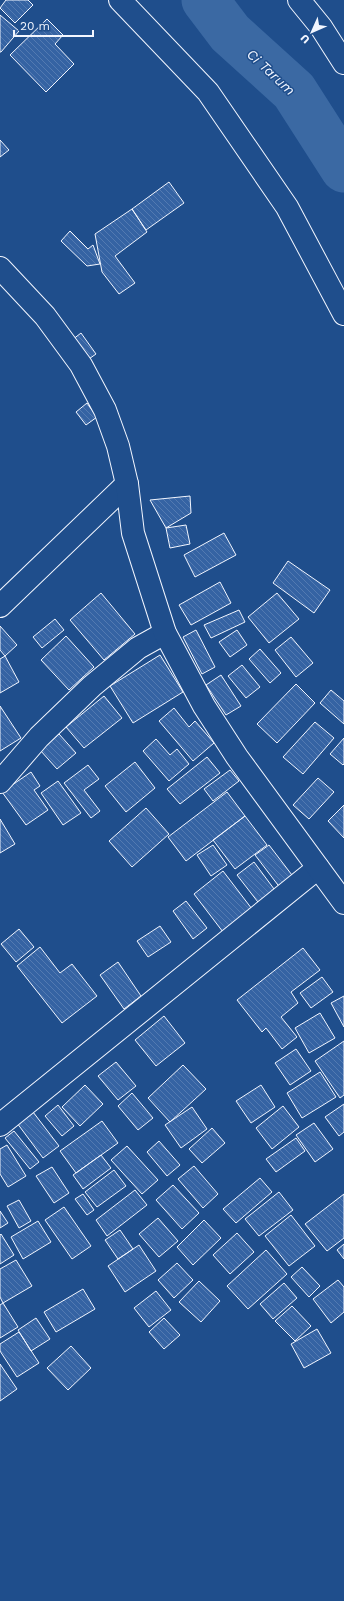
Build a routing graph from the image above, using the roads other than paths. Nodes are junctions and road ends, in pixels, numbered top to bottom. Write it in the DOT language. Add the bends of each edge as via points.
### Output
graph roads {
  1 [pos="120,0"];
  2 [pos="299,0"];
  3 [pos="344,63"];
  4 [pos="0,268"];
  5 [pos="344,314"];
  6 [pos="126,484"];
  7 [pos="0,606"];
  8 [pos="165,633"];
  9 [pos="0,782"];
  10 [pos="318,868"];
  11 [pos="344,903"];
  12 [pos="0,1125"];
  1 -- 5 [label="street" via="208,92 287,207"];
  2 -- 3 [label="street" via="321,27"];
  4 -- 6 [label="street" via="45,316 80,365 113,428"];
  6 -- 7 [label="street"];
  6 -- 8 [label="street" via="133,533"];
  8 -- 9 [label="street" via="138,648 92,686 39,736"];
  8 -- 10 [label="street" via="204,706 237,757"];
  10 -- 11 [label="street"];
  10 -- 12 [label="street"];
}
